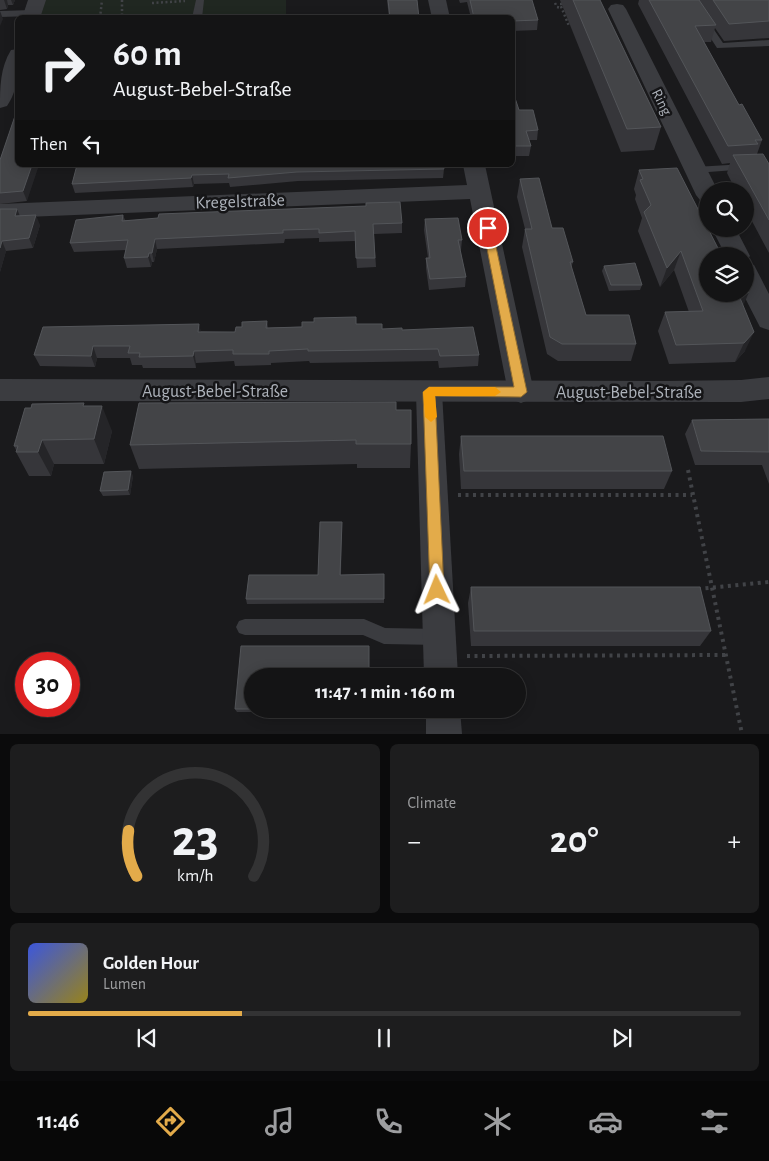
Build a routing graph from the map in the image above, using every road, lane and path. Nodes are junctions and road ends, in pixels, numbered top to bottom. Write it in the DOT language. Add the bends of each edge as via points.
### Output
graph roads {
  1 [pos="102,0"];
  2 [pos="122,0"];
  3 [pos="200,0"];
  4 [pos="437,0"];
  5 [pos="690,0"];
  6 [pos="555,3"];
  7 [pos="617,9"];
  8 [pos="34,10"];
  9 [pos="0,14"];
  10 [pos="100,15"];
  11 [pos="122,15"];
  12 [pos="198,15"];
  13 [pos="440,15"];
  14 [pos="569,26"];
  15 [pos="769,42"];
  16 [pos="15,60"];
  17 [pos="4,83"];
  18 [pos="0,102"];
  19 [pos="757,166"];
  20 [pos="474,167"];
  21 [pos="695,170"];
  22 [pos="701,182"];
  23 [pos="480,192"];
  24 [pos="0,211"];
  25 [pos="754,289"];
  26 [pos="769,320"];
  27 [pos="769,388"];
  28 [pos="0,390"];
  29 [pos="429,392"];
  30 [pos="521,392"];
  31 [pos="688,470"];
  32 [pos="692,494"];
  33 [pos="455,495"];
  34 [pos="769,582"];
  35 [pos="693,589"];
  36 [pos="712,589"];
  37 [pos="245,627"];
  38 [pos="726,655"];
  39 [pos="448,656"];
  40 [pos="443,718"];
  41 [pos="444,734"];
  42 [pos="742,734"];
  1 -- 10 [label="path"];
  2 -- 11 [label="path"];
  3 -- 12 [label="lane"];
  4 -- 13 [label="street"];
  5 -- 15 [label="lane" via="720,46"];
  6 -- 14 [label="path" via="556,7 561,6"];
  7 -- 21 [label="street, Ring"];
  8 -- 9 [label="lane"];
  16 -- 17 [label="street"];
  17 -- 18 [label="street"];
  19 -- 21 [label="lane"];
  20 -- 23 [label="street"];
  21 -- 22 [label="street, Ring"];
  23 -- 24 [label="street, Kregelstraße"];
  23 -- 30 [label="street"];
  25 -- 26 [label="street"];
  27 -- 30 [label="street, August-Bebel-Straße" via="713,392"];
  28 -- 29 [label="street, August-Bebel-Straße"];
  29 -- 30 [label="street, August-Bebel-Straße"];
  29 -- 39 [label="street"];
  31 -- 32 [label="path"];
  32 -- 33 [label="path"];
  32 -- 36 [label="path"];
  34 -- 36 [label="path"];
  35 -- 36 [label="path"];
  36 -- 38 [label="path"];
  37 -- 39 [label="lane" via="364,626 384,636"];
  38 -- 39 [label="path"];
  38 -- 42 [label="path"];
  40 -- 41 [label="street"];
}
